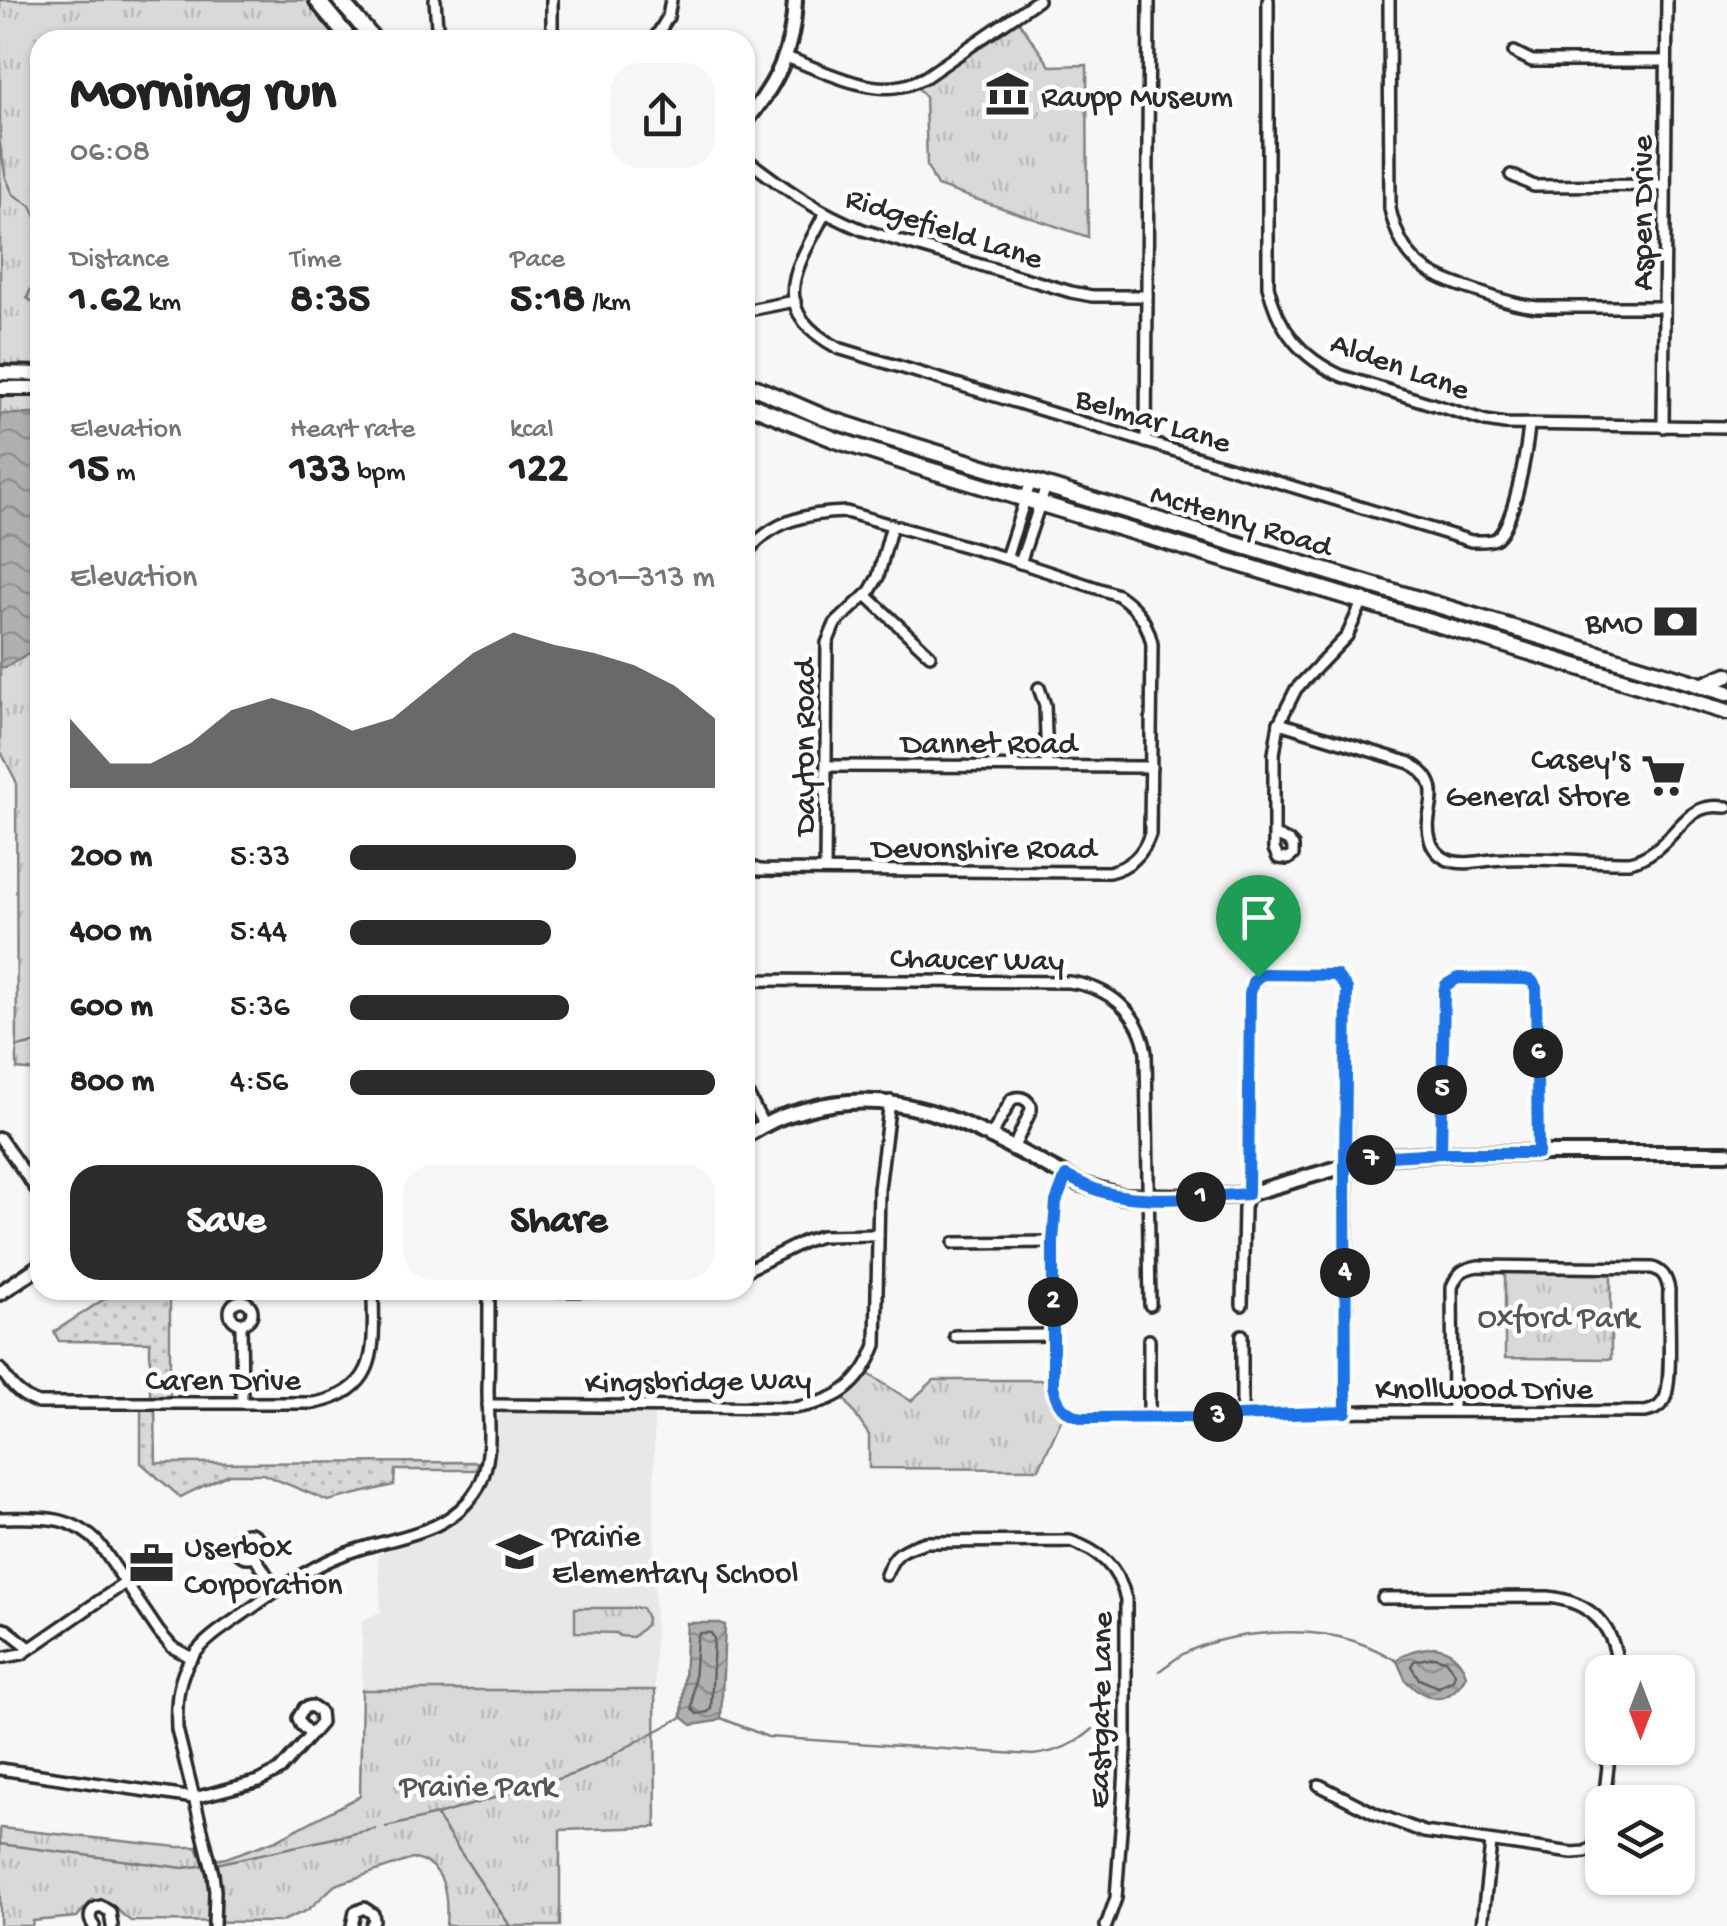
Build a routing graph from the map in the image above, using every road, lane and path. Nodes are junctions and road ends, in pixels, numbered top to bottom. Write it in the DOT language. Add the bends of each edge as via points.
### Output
graph roads {
  1 [pos="316,0"];
  2 [pos="340,0"];
  3 [pos="435,0"];
  4 [pos="552,0"];
  5 [pos="671,0"];
  6 [pos="794,0"];
  7 [pos="1038,0"];
  8 [pos="1149,0"];
  9 [pos="1268,0"];
  10 [pos="1389,0"];
  11 [pos="1666,0"];
  12 [pos="342,30"];
  13 [pos="366,30"];
  14 [pos="437,30"];
  15 [pos="552,30"];
  16 [pos="660,30"];
  17 [pos="1514,52"];
  18 [pos="786,57"];
  19 [pos="1666,60"];
  20 [pos="755,108"];
  21 [pos="755,166"];
  22 [pos="1511,175"];
  23 [pos="1665,185"];
  24 [pos="825,213"];
  25 [pos="1148,296"];
  26 [pos="795,301"];
  27 [pos="1664,306"];
  28 [pos="755,309"];
  29 [pos="0,374"];
  30 [pos="30,374"];
  31 [pos="0,388"];
  32 [pos="30,388"];
  33 [pos="755,388"];
  34 [pos="755,406"];
  35 [pos="1529,426"];
  36 [pos="1663,427"];
  37 [pos="1727,427"];
  38 [pos="1146,442"];
  39 [pos="1039,484"];
  40 [pos="1034,500"];
  41 [pos="892,526"];
  42 [pos="755,541"];
  43 [pos="1006,558"];
  44 [pos="1020,563"];
  45 [pos="1368,586"];
  46 [pos="866,595"];
  47 [pos="1363,602"];
  48 [pos="930,655"];
  49 [pos="1727,675"];
  50 [pos="1702,686"];
  51 [pos="1039,688"];
  52 [pos="1727,693"];
  53 [pos="1727,712"];
  54 [pos="1279,722"];
  55 [pos="827,766"];
  56 [pos="1046,766"];
  57 [pos="1151,767"];
  58 [pos="1727,807"];
  59 [pos="1274,835"];
  60 [pos="755,868"];
  61 [pos="826,870"];
  62 [pos="755,980"];
  63 [pos="890,1101"];
  64 [pos="755,1108"];
  65 [pos="764,1126"];
  66 [pos="755,1131"];
  67 [pos="0,1138"];
  68 [pos="990,1138"];
  69 [pos="1013,1149"];
  70 [pos="1441,1153"];
  71 [pos="1538,1153"];
  72 [pos="1727,1154"];
  73 [pos="1345,1166"];
  74 [pos="1066,1176"];
  75 [pos="30,1180"];
  76 [pos="1248,1194"];
  77 [pos="1149,1197"];
  78 [pos="878,1235"];
  79 [pos="954,1242"];
  80 [pos="1053,1242"];
  81 [pos="755,1266"];
  82 [pos="30,1273"];
  83 [pos="0,1293"];
  84 [pos="373,1300"];
  85 [pos="489,1300"];
  86 [pos="1150,1305"];
  87 [pos="1242,1305"];
  88 [pos="241,1324"];
  89 [pos="1242,1335"];
  90 [pos="955,1336"];
  91 [pos="1052,1336"];
  92 [pos="1148,1340"];
  93 [pos="0,1369"];
  94 [pos="242,1404"];
  95 [pos="488,1406"];
  96 [pos="1452,1411"];
  97 [pos="1346,1412"];
  98 [pos="1242,1416"];
  99 [pos="1148,1417"];
  100 [pos="0,1518"];
  101 [pos="254,1554"];
  102 [pos="886,1575"];
  103 [pos="125,1583"];
  104 [pos="276,1591"];
  105 [pos="1384,1598"];
  106 [pos="0,1628"];
  107 [pos="30,1648"];
  108 [pos="1616,1655"];
  109 [pos="0,1658"];
  110 [pos="192,1658"];
  111 [pos="310,1734"];
  112 [pos="0,1769"];
  113 [pos="1319,1785"];
  114 [pos="194,1798"];
  115 [pos="1491,1842"];
  116 [pos="1585,1852"];
  117 [pos="94,1926"];
  118 [pos="112,1926"];
  119 [pos="214,1926"];
  120 [pos="352,1926"];
  121 [pos="371,1926"];
  122 [pos="1106,1926"];
  123 [pos="1482,1926"];
  1 -- 12 [label="main road"];
  2 -- 13 [label="main road"];
  3 -- 14 [label="street"];
  4 -- 15 [label="street"];
  5 -- 16 [label="street"];
  6 -- 18 [label="street"];
  7 -- 18 [label="street" via="905,86 870,86"];
  8 -- 25 [label="street"];
  9 -- 35 [label="street, Alden Lane" via="1267,276 1288,337 1342,376 1486,420"];
  10 -- 27 [label="street" via="1390,208 1409,254 1442,280 1517,305"];
  11 -- 19 [label="street, Aspen Drive"];
  17 -- 19 [label="street" via="1532,60"];
  18 -- 20 [label="street"];
  19 -- 23 [label="street, Aspen Drive"];
  21 -- 24 [label="street, Ridgefield Lane"];
  22 -- 23 [label="street" via="1534,186"];
  23 -- 27 [label="street, Aspen Drive"];
  24 -- 25 [label="street, Ridgefield Lane" via="1071,292"];
  24 -- 26 [label="street" via="792,282"];
  25 -- 38 [label="street"];
  26 -- 28 [label="street"];
  26 -- 38 [label="street, Belmar Lane" via="809,328 838,348"];
  27 -- 36 [label="street, Aspen Drive"];
  29 -- 30 [label="street"];
  31 -- 32 [label="street"];
  33 -- 39 [label="main road, McHenry Road" via="824,417"];
  34 -- 40 [label="main road, McHenry Road" via="836,440"];
  35 -- 36 [label="street, Alden Lane"];
  35 -- 38 [label="street, Belmar Lane" via="1506,526 1480,542"];
  36 -- 37 [label="street, Alden Lane"];
  39 -- 40 [label="street"];
  39 -- 40 [label="street"];
  39 -- 45 [label="main road, McHenry Road"];
  40 -- 43 [label="street"];
  40 -- 44 [label="street"];
  40 -- 47 [label="main road, McHenry Road"];
  41 -- 42 [label="street, Devonshire Road" via="821,512 775,526"];
  41 -- 43 [label="street, Devonshire Road"];
  41 -- 46 [label="street, Dayton Road"];
  43 -- 44 [label="street, Devonshire Road"];
  44 -- 57 [label="street, Devonshire Road" via="1118,595 1146,621 1152,644"];
  45 -- 47 [label="street"];
  45 -- 50 [label="main road, McHenry Road"];
  46 -- 48 [label="street"];
  46 -- 55 [label="street, Dayton Road" via="835,624 828,643"];
  47 -- 53 [label="main road, McHenry Road"];
  47 -- 54 [label="street" via="1347,636 1296,689"];
  49 -- 50 [label="main road"];
  50 -- 52 [label="main road, McHenry Road"];
  51 -- 56 [label="street" via="1046,704"];
  54 -- 58 [label="street" via="1420,770 1432,793 1430,840 1456,862 1629,862 1657,851 1699,810"];
  54 -- 59 [label="street"];
  55 -- 56 [label="street, Dannet Road"];
  55 -- 61 [label="street, Dayton Road"];
  56 -- 57 [label="street, Dannet Road"];
  57 -- 61 [label="street, Devonshire Road" via="1150,834 1137,858 1118,870"];
  60 -- 61 [label="street, Devonshire Road"];
  62 -- 77 [label="street, Chaucer Way" via="1069,982 1106,993 1136,1021 1144,1041"];
  63 -- 65 [label="street" via="826,1104"];
  63 -- 68 [label="street" via="952,1118"];
  63 -- 78 [label="street, Kingsbridge Way"];
  64 -- 65 [label="street"];
  65 -- 66 [label="street"];
  67 -- 75 [label="street"];
  68 -- 69 [label="street"];
  68 -- 69 [label="street" via="1012,1099 1024,1098 1031,1106"];
  69 -- 74 [label="street"];
  70 -- 71 [label="street"];
  70 -- 71 [label="street" via="1446,985 1458,978 1492,978 1525,979 1536,988"];
  70 -- 73 [label="street"];
  71 -- 72 [label="street"];
  73 -- 76 [label="street"];
  73 -- 76 [label="street" via="1347,989 1336,975 1263,974 1250,994"];
  73 -- 97 [label="street"];
  74 -- 77 [label="street" via="1103,1192"];
  74 -- 80 [label="street, Knollwood Drive"];
  76 -- 77 [label="street"];
  76 -- 87 [label="street"];
  77 -- 86 [label="street, Chaucer Way"];
  78 -- 81 [label="street" via="821,1236"];
  78 -- 95 [label="street, Kingsbridge Way" via="876,1345 857,1380 828,1401 793,1408"];
  79 -- 80 [label="street"];
  80 -- 91 [label="street, Knollwood Drive"];
  82 -- 83 [label="street"];
  84 -- 94 [label="street, Caren Drive" via="372,1360 345,1394 316,1403"];
  85 -- 95 [label="street"];
  88 -- 94 [label="street"];
  89 -- 98 [label="street"];
  90 -- 91 [label="street"];
  91 -- 99 [label="street, Knollwood Drive" via="1053,1386 1064,1410 1083,1418"];
  92 -- 99 [label="street"];
  93 -- 94 [label="street, Caren Drive" via="13,1388 38,1403"];
  95 -- 104 [label="street" via="488,1456 479,1486 463,1507 418,1534 318,1564"];
  96 -- 96 [label="street, Knollwood Drive" via="1656,1410 1668,1388 1668,1290 1661,1271 1464,1268 1452,1286"];
  96 -- 97 [label="street, Knollwood Drive"];
  97 -- 98 [label="street, Knollwood Drive"];
  98 -- 99 [label="street, Knollwood Drive"];
  100 -- 103 [label="street" via="76,1524 100,1545"];
  101 -- 104 [label="street"];
  102 -- 122 [label="street, Eastgate Lane" via="892,1559 926,1542 1070,1541 1114,1568 1126,1599 1126,1751 1116,1898"];
  103 -- 107 [label="street"];
  103 -- 110 [label="street" via="172,1647"];
  104 -- 110 [label="street"];
  105 -- 108 [label="street" via="1574,1602 1595,1615"];
  106 -- 107 [label="street"];
  107 -- 109 [label="street"];
  110 -- 114 [label="street" via="176,1706"];
  111 -- 114 [label="street" via="280,1770"];
  112 -- 114 [label="street"];
  113 -- 115 [label="street" via="1424,1832"];
  114 -- 119 [label="street" via="215,1891"];
  115 -- 116 [label="street"];
  115 -- 123 [label="street"];
  117 -- 118 [label="street" via="90,1914 101,1906"];
  120 -- 121 [label="street" via="355,1912 364,1908 373,1914"];
}
